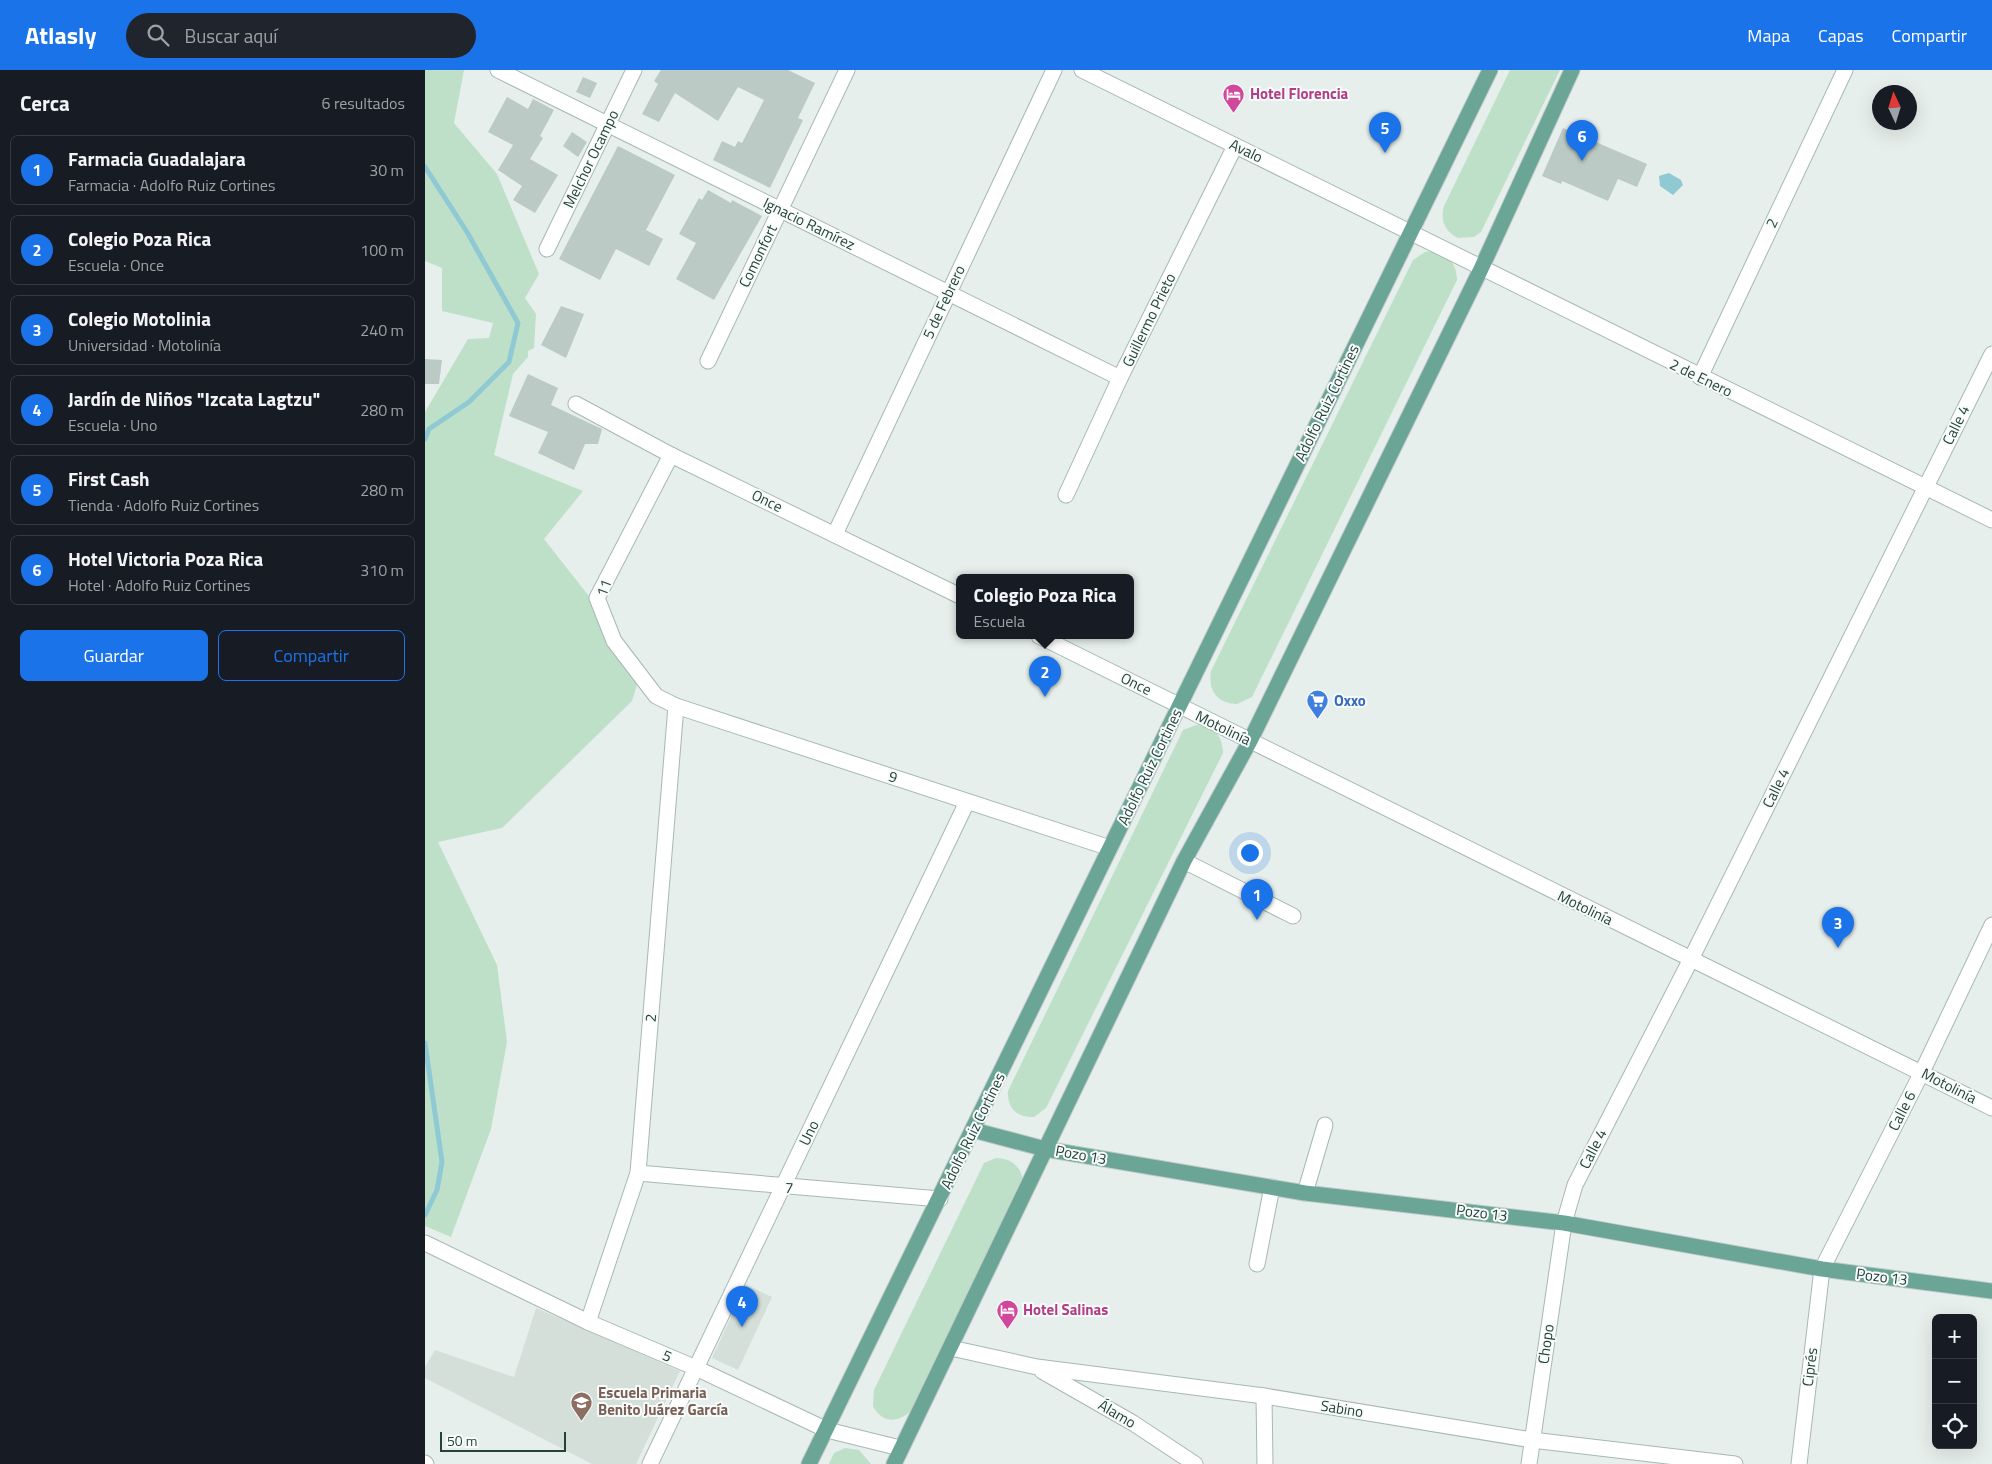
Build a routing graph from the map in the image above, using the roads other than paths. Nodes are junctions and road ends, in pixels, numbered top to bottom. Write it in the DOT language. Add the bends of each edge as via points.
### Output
graph roads {
  1 [pos="498,70"];
  2 [pos="635,70"];
  3 [pos="847,70"];
  4 [pos="1054,70"];
  5 [pos="1082,70"];
  6 [pos="1490,70"];
  7 [pos="1571,70"];
  8 [pos="1845,70"];
  9 [pos="608,125"];
  10 [pos="1235,146"];
  11 [pos="781,210"];
  12 [pos="1411,232"];
  13 [pos="547,249"];
  14 [pos="1481,269"];
  15 [pos="949,293"];
  16 [pos="1992,354"];
  17 [pos="708,361"];
  18 [pos="1700,377"];
  19 [pos="1120,378"];
  20 [pos="576,404"];
  21 [pos="671,455"];
  22 [pos="1925,488"];
  23 [pos="1065,496"];
  24 [pos="1992,520"];
  25 [pos="835,534"];
  26 [pos="956,594"];
  27 [pos="1045,639"];
  28 [pos="676,706"];
  29 [pos="1180,706"];
  30 [pos="1250,741"];
  31 [pos="967,802"];
  32 [pos="1110,848"];
  33 [pos="1184,861"];
  34 [pos="1293,916"];
  35 [pos="1992,925"];
  36 [pos="1690,960"];
  37 [pos="1922,1072"];
  38 [pos="1992,1108"];
  39 [pos="1325,1125"];
  40 [pos="973,1130"];
  41 [pos="1045,1149"];
  42 [pos="638,1173"];
  43 [pos="783,1187"];
  44 [pos="1272,1187"];
  45 [pos="1305,1193"];
  46 [pos="940,1199"];
  47 [pos="1564,1223"];
  48 [pos="431,1246"];
  49 [pos="1257,1264"];
  50 [pos="1822,1269"];
  51 [pos="1992,1291"];
  52 [pos="588,1322"];
  53 [pos="951,1348"];
  54 [pos="1037,1367"];
  55 [pos="696,1368"];
  56 [pos="1264,1396"];
  57 [pos="827,1430"];
  58 [pos="1532,1440"];
  59 [pos="901,1448"];
  60 [pos="650,1464"];
  61 [pos="809,1464"];
  62 [pos="894,1464"];
  63 [pos="1195,1464"];
  64 [pos="1265,1464"];
  65 [pos="1529,1464"];
  66 [pos="1735,1464"];
  67 [pos="1799,1464"];
  1 -- 9 [label="street, Ignacio Ramírez"];
  2 -- 9 [label="street, Melchor Ocampo"];
  3 -- 11 [label="street, Comonfort"];
  4 -- 15 [label="street, 5 de Febrero"];
  5 -- 10 [label="street, Avalo"];
  6 -- 12 [label="main road, Adolfo Ruiz Cortines"];
  7 -- 14 [label="main road"];
  8 -- 18 [label="street, 2"];
  9 -- 11 [label="street, Ignacio Ramírez"];
  9 -- 13 [label="street, Melchor Ocampo"];
  10 -- 12 [label="street, Avalo"];
  10 -- 19 [label="street, Guillermo Prieto"];
  11 -- 15 [label="street, Ignacio Ramírez"];
  11 -- 17 [label="street, Comonfort"];
  12 -- 14 [label="street, 2 de Enero"];
  12 -- 29 [label="main road, Adolfo Ruiz Cortines"];
  14 -- 18 [label="street, 2 de Enero"];
  14 -- 30 [label="main road"];
  15 -- 19 [label="street, Ignacio Ramírez"];
  15 -- 25 [label="street, 5 de Febrero"];
  16 -- 22 [label="street, Calle 4"];
  18 -- 22 [label="street, 2 de Enero"];
  19 -- 23 [label="street, Guillermo Prieto"];
  20 -- 21 [label="street, Once"];
  21 -- 25 [label="street, Once"];
  21 -- 28 [label="street, 11" via="597,598 614,641 656,696"];
  22 -- 24 [label="street, 2 de Enero"];
  22 -- 36 [label="street, Calle 4"];
  25 -- 26 [label="street, Once"];
  27 -- 29 [label="street, Once"];
  28 -- 31 [label="street, 9"];
  28 -- 42 [label="street, 2"];
  29 -- 30 [label="street, Motolinía"];
  29 -- 32 [label="main road, Adolfo Ruiz Cortines"];
  30 -- 33 [label="main road"];
  30 -- 36 [label="street, Motolinía"];
  31 -- 32 [label="street, 9"];
  31 -- 43 [label="street, Uno"];
  32 -- 40 [label="main road, Adolfo Ruiz Cortines"];
  33 -- 34 [label="street"];
  33 -- 41 [label="main road"];
  35 -- 37 [label="street, Calle 6"];
  36 -- 37 [label="street, Motolinía"];
  36 -- 47 [label="street, Calle 4" via="1575,1185"];
  37 -- 38 [label="street, Motolinía"];
  37 -- 50 [label="street, Calle 6"];
  39 -- 45 [label="street"];
  40 -- 41 [label="main road, Pozo 13"];
  40 -- 46 [label="main road, Adolfo Ruiz Cortines"];
  41 -- 44 [label="main road, Pozo 13"];
  41 -- 53 [label="main road"];
  42 -- 43 [label="street, 7"];
  42 -- 52 [label="street, 2"];
  43 -- 46 [label="street, 7"];
  43 -- 55 [label="street, Uno"];
  44 -- 45 [label="main road, Pozo 13"];
  44 -- 49 [label="street"];
  45 -- 47 [label="main road, Pozo 13"];
  46 -- 57 [label="main road, Adolfo Ruiz Cortines"];
  47 -- 50 [label="main road, Pozo 13"];
  47 -- 58 [label="street, Chopo"];
  48 -- 52 [label="street, 5"];
  50 -- 51 [label="main road, Pozo 13"];
  50 -- 67 [label="street, Ciprés"];
  52 -- 55 [label="street, 5"];
  53 -- 54 [label="street, Sabino"];
  53 -- 59 [label="main road"];
  54 -- 56 [label="street, Sabino"];
  54 -- 63 [label="street, Álamo" via="1133,1423"];
  55 -- 57 [label="street, 5"];
  55 -- 60 [label="street, Uno"];
  56 -- 58 [label="street, Sabino"];
  56 -- 64 [label="street"];
  57 -- 59 [label="street, 5"];
  57 -- 61 [label="main road, Adolfo Ruiz Cortines"];
  58 -- 65 [label="street, Chopo"];
  58 -- 66 [label="street, Sabino"];
  59 -- 62 [label="main road"];
}
